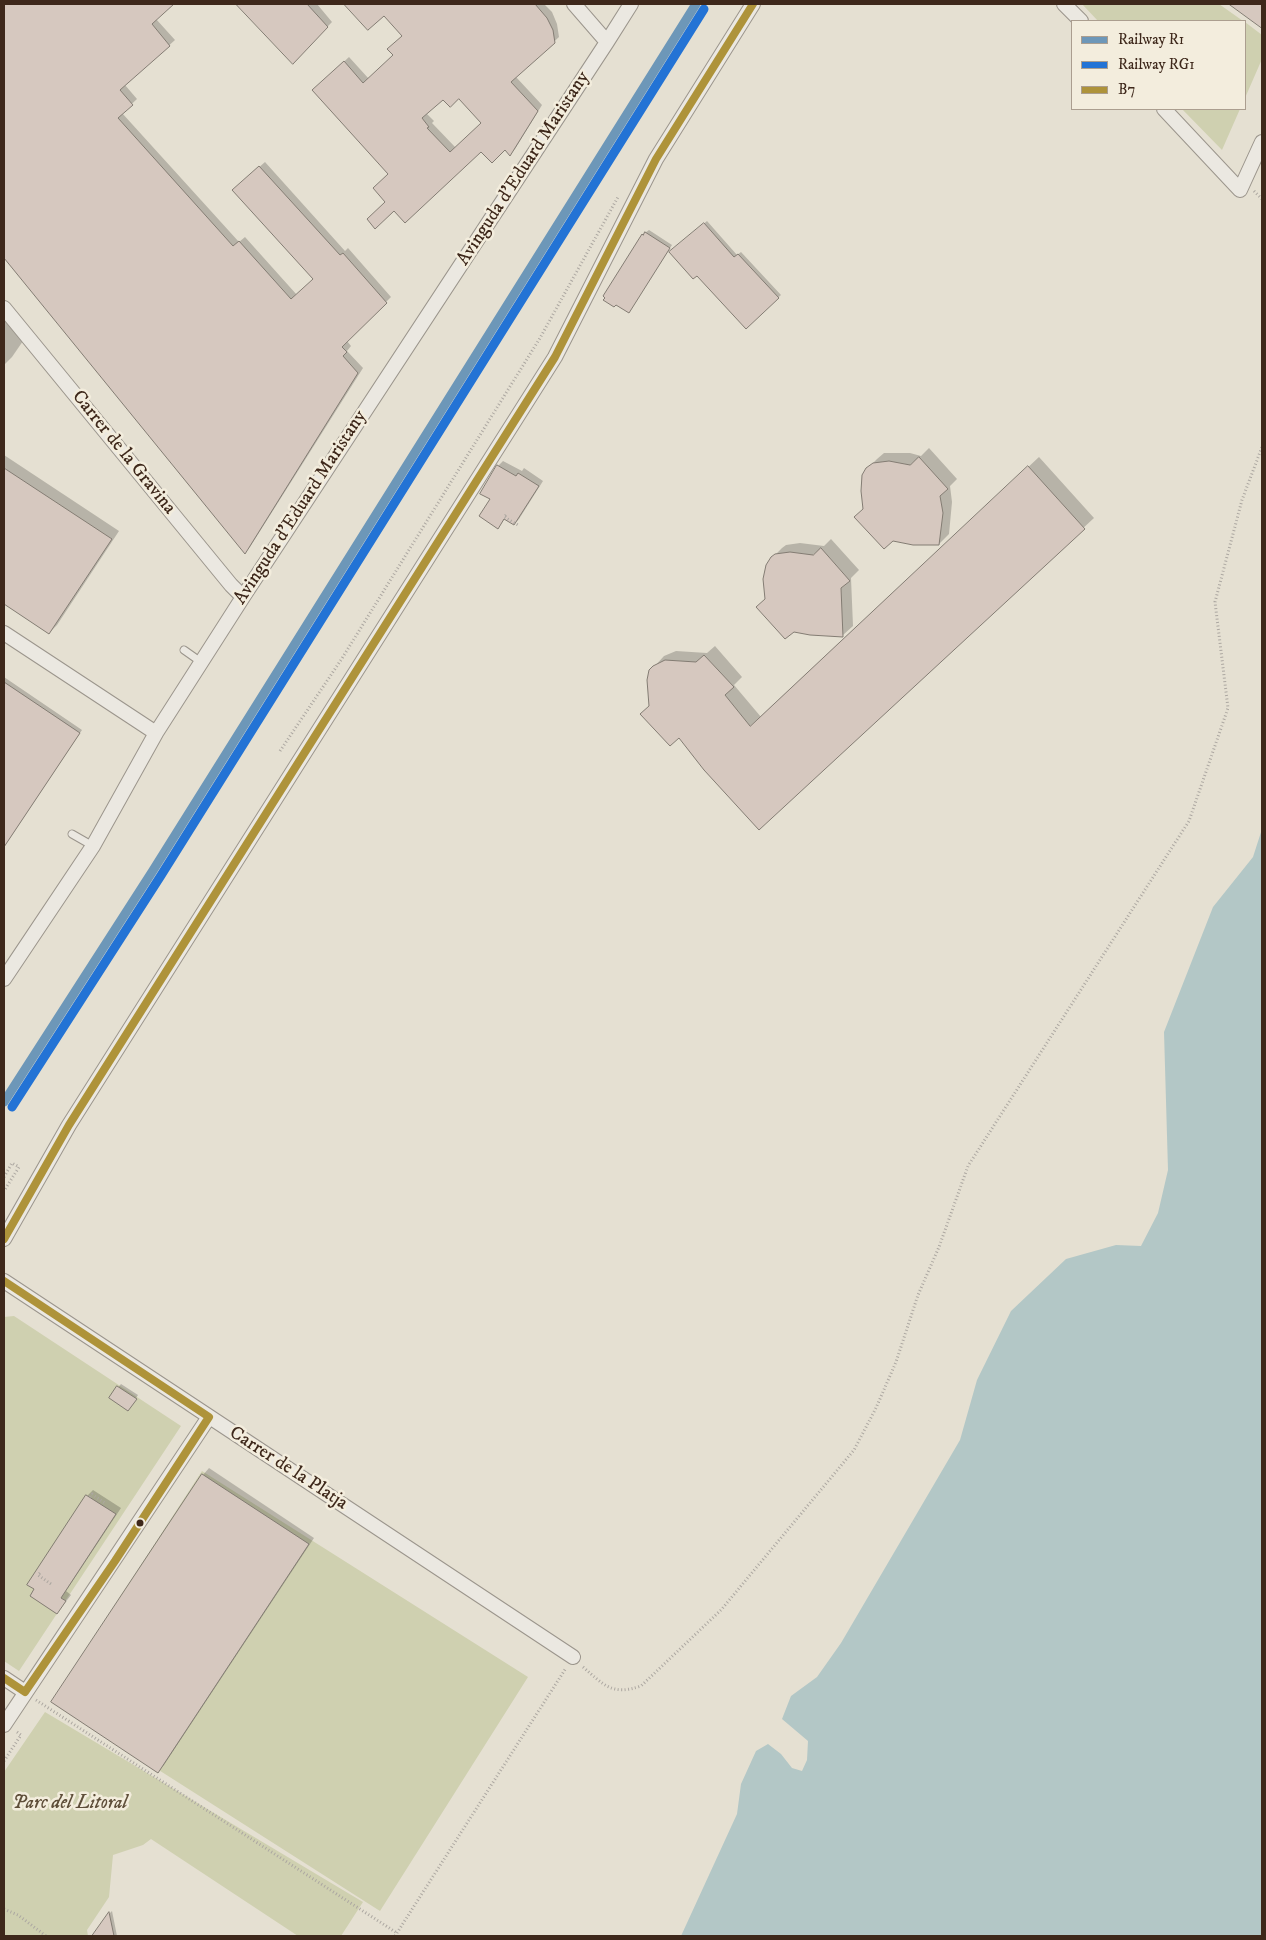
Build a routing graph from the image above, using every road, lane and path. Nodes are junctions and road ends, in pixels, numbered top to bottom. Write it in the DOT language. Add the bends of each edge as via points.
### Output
graph roads {
  1 [pos="574,4"];
  2 [pos="631,4"];
  3 [pos="753,4"];
  4 [pos="1064,4"];
  5 [pos="1080,20"];
  6 [pos="607,42"];
  7 [pos="1165,110"];
  8 [pos="1262,142"];
  9 [pos="621,192"];
  10 [pos="4,308"];
  11 [pos="1262,447"];
  12 [pos="506,515"];
  13 [pos="518,525"];
  14 [pos="243,597"];
  15 [pos="4,633"];
  16 [pos="184,650"];
  17 [pos="201,662"];
  18 [pos="156,733"];
  19 [pos="280,751"];
  20 [pos="72,834"];
  21 [pos="92,846"];
  22 [pos="4,979"];
  23 [pos="4,1177"];
  24 [pos="4,1192"];
  25 [pos="4,1239"];
  26 [pos="4,1281"];
  27 [pos="209,1417"];
  28 [pos="90,1497"];
  29 [pos="105,1503"];
  30 [pos="40,1573"];
  31 [pos="51,1584"];
  32 [pos="573,1657"];
  33 [pos="4,1678"];
  34 [pos="25,1692"];
  35 [pos="4,1725"];
  36 [pos="17,1732"];
  37 [pos="4,1761"];
  38 [pos="4,1908"];
  39 [pos="396,1935"];
  40 [pos="46,1936"];
  1 -- 6 [label="street"];
  2 -- 6 [label="street, Avinguda d'Eduard Maristany"];
  3 -- 25 [label="street" via="656,159 555,357 70,1125"];
  4 -- 5 [label="street"];
  6 -- 14 [label="street, Avinguda d'Eduard Maristany"];
  7 -- 8 [label="street" via="1240,190"];
  9 -- 19 [label="path" via="540,338 341,660"];
  10 -- 14 [label="street, Carrer de la Gravina"];
  11 -- 32 [label="path" via="1242,500 1216,602 1228,708 1189,821 968,1166 896,1362 854,1450 720,1610 641,1686 627,1691 606,1687"];
  12 -- 13 [label="path" via="504,517"];
  14 -- 17 [label="street, Avinguda d'Eduard Maristany"];
  15 -- 18 [label="street"];
  16 -- 17 [label="lane"];
  17 -- 18 [label="street, Avinguda d'Eduard Maristany"];
  18 -- 21 [label="street, Avinguda d'Eduard Maristany"];
  20 -- 21 [label="lane"];
  21 -- 22 [label="street, Avinguda d'Eduard Maristany"];
  23 -- 24 [label="path" via="12,1163 19,1167"];
  26 -- 27 [label="street, Carrer de la Platja"];
  27 -- 32 [label="street, Carrer de la Platja"];
  27 -- 34 [label="street"];
  28 -- 29 [label="path" via="92,1494"];
  30 -- 31 [label="path" via="38,1575"];
  32 -- 39 [label="path"];
  33 -- 34 [label="street"];
  34 -- 35 [label="street"];
  34 -- 39 [label="path"];
  36 -- 37 [label="path" via="21,1735"];
  38 -- 40 [label="path"];
}
